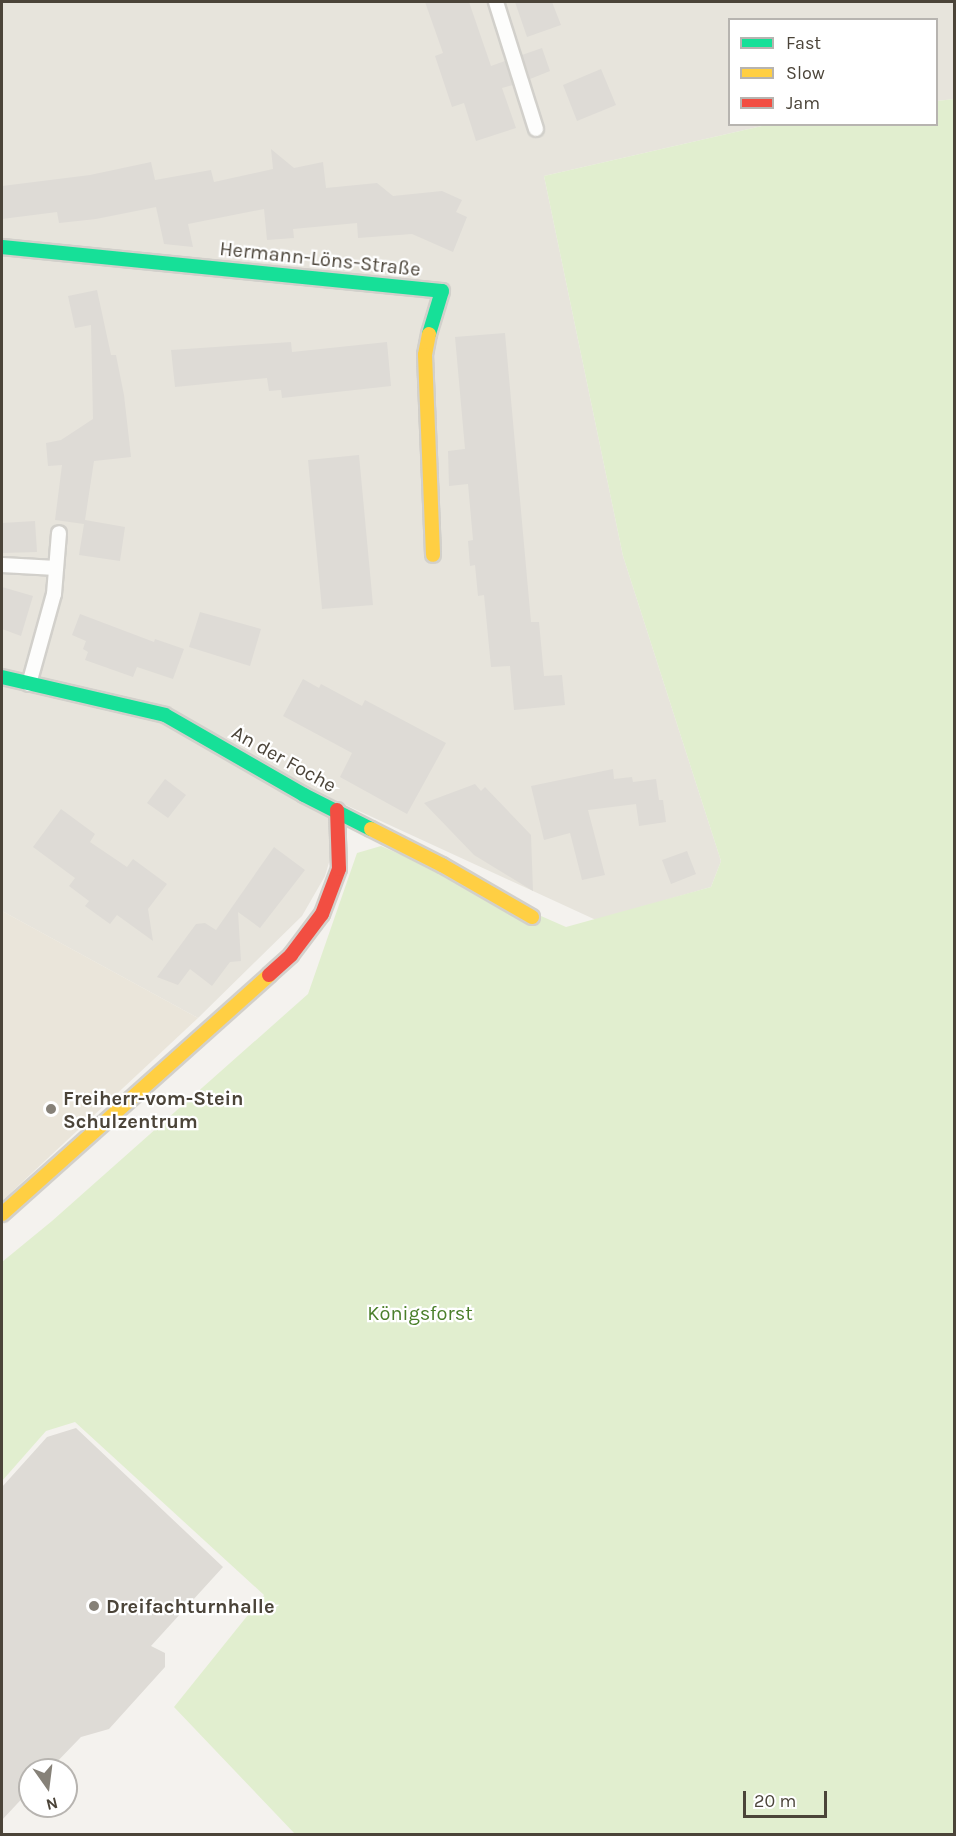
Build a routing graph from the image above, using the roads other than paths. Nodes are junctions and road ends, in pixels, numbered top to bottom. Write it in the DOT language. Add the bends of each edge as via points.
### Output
graph roads {
  1 [pos="496,2"];
  2 [pos="536,129"];
  3 [pos="2,247"];
  4 [pos="60,533"];
  5 [pos="433,555"];
  6 [pos="2,565"];
  7 [pos="56,568"];
  8 [pos="2,677"];
  9 [pos="29,684"];
  10 [pos="337,810"];
  11 [pos="532,917"];
  12 [pos="2,1214"];
  1 -- 2 [label="lane"];
  3 -- 5 [label="street, Hermann-Löns-Straße" via="442,291 425,355"];
  4 -- 7 [label="lane"];
  6 -- 7 [label="lane"];
  7 -- 9 [label="lane" via="54,594"];
  8 -- 9 [label="street, An der Foche"];
  9 -- 10 [label="street, An der Foche" via="165,715"];
  10 -- 11 [label="street, An der Foche"];
  10 -- 12 [label="street" via="339,869 322,914 291,955"];
}
